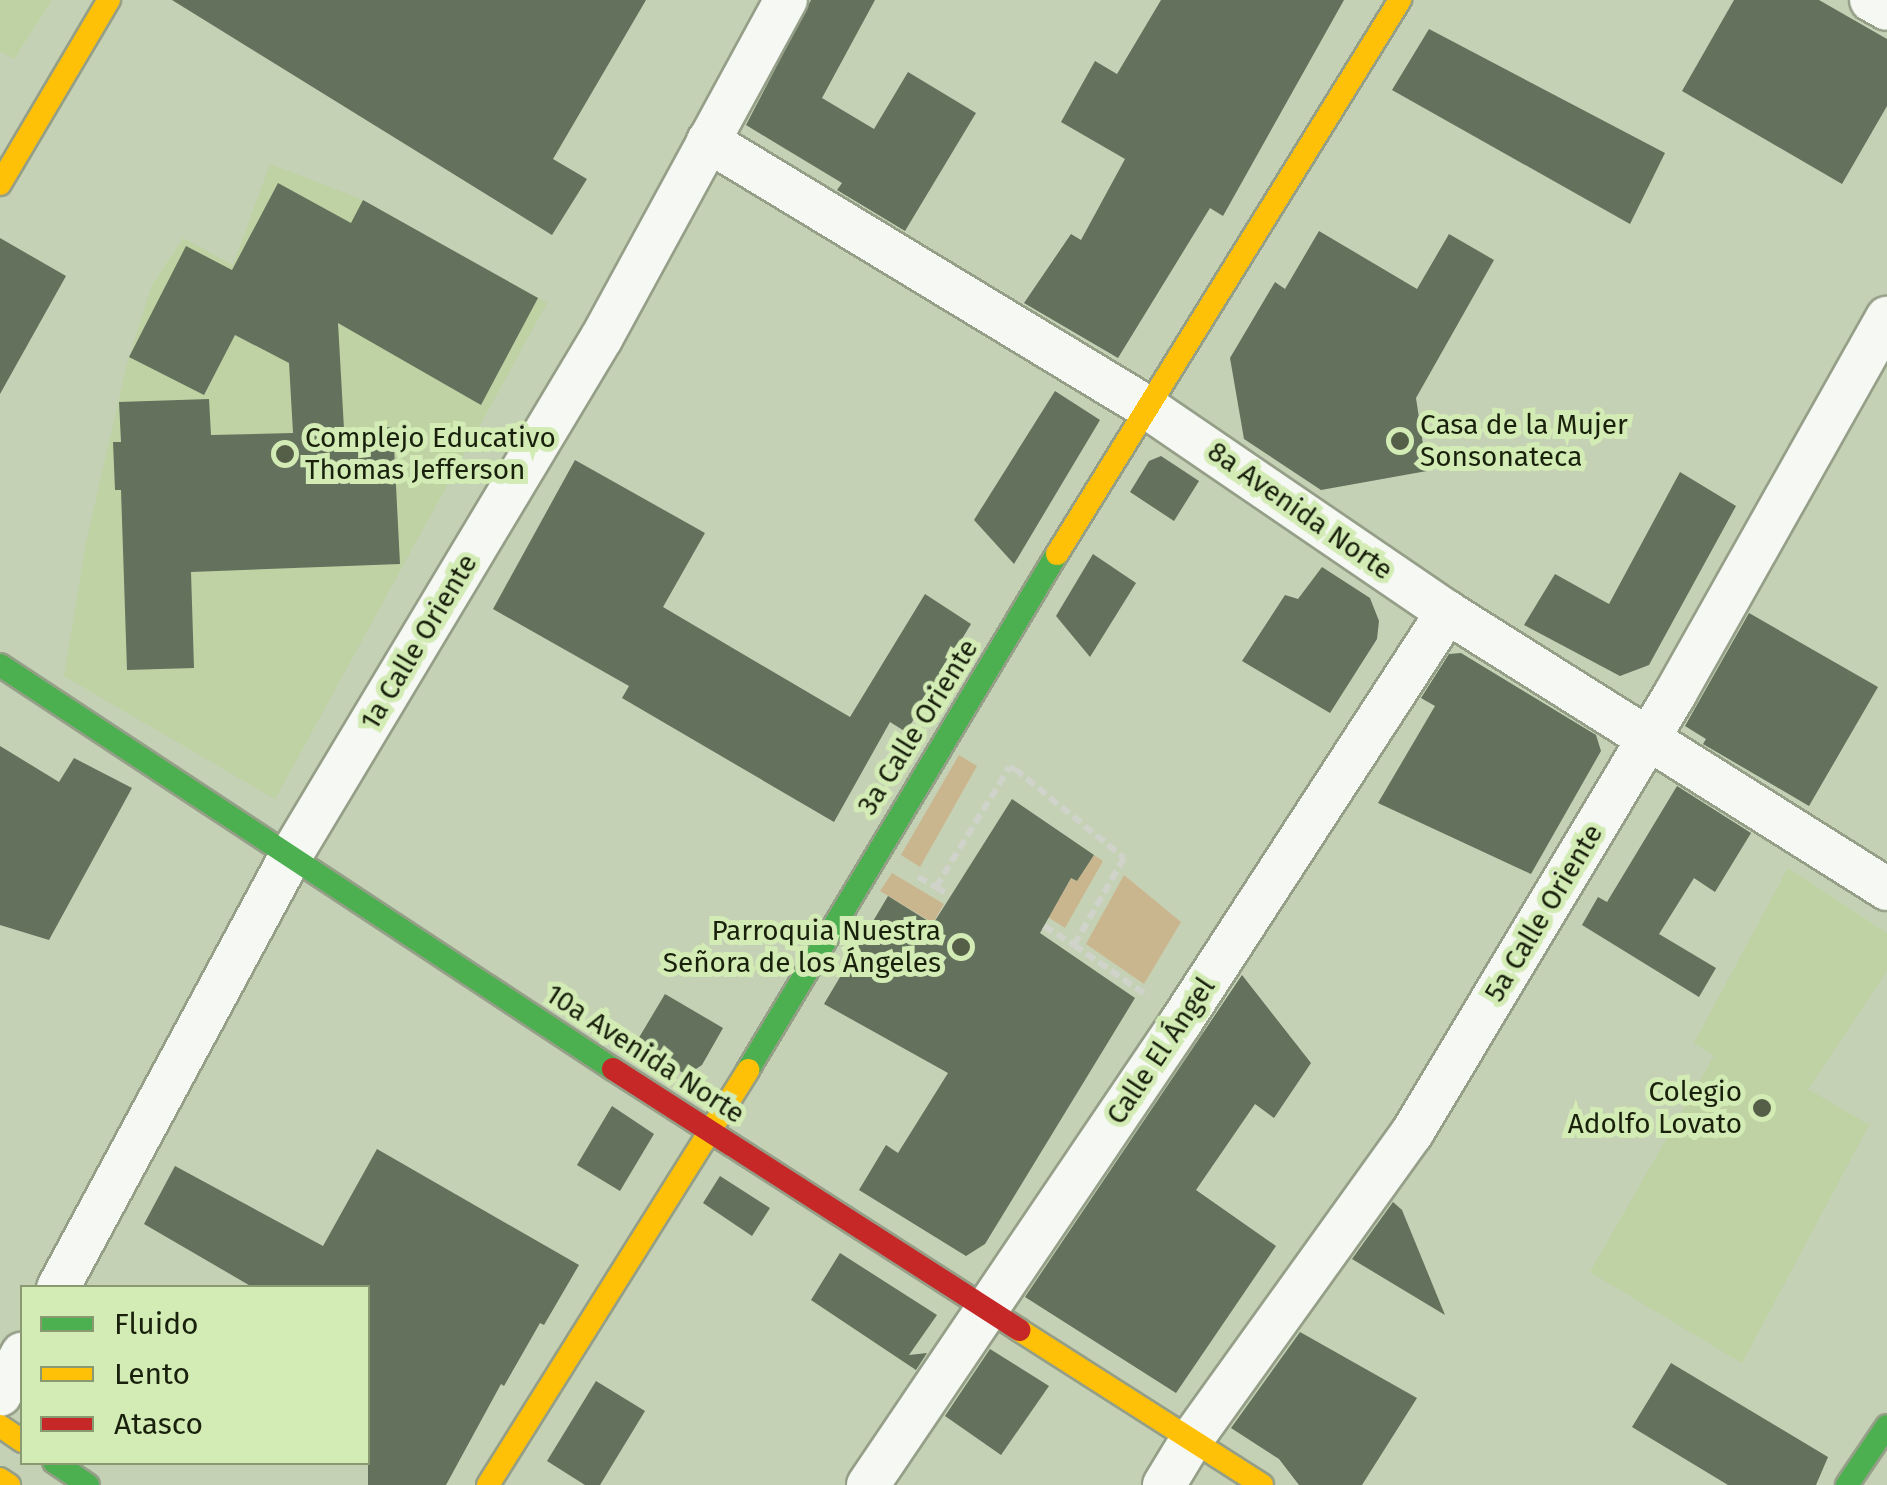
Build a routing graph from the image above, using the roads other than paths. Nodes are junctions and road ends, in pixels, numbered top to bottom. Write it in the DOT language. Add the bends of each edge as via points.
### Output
graph roads {
  1 [pos="109,0"];
  2 [pos="786,0"];
  3 [pos="1400,0"];
  4 [pos="1871,0"];
  5 [pos="1887,9"];
  6 [pos="708,140"];
  7 [pos="0,184"];
  8 [pos="1887,318"];
  9 [pos="1145,406"];
  10 [pos="1446,612"];
  11 [pos="0,665"];
  12 [pos="1650,736"];
  13 [pos="290,857"];
  14 [pos="1887,889"];
  15 [pos="710,1134"];
  16 [pos="60,1285"];
  17 [pos="986,1312"];
  18 [pos="20,1358"];
  19 [pos="0,1396"];
  20 [pos="1887,1426"];
  21 [pos="1192,1440"];
  22 [pos="58,1465"];
  23 [pos="0,1479"];
  24 [pos="9,1485"];
  25 [pos="88,1485"];
  26 [pos="488,1485"];
  27 [pos="868,1485"];
  28 [pos="1164,1485"];
  29 [pos="1262,1485"];
  30 [pos="1847,1485"];
  1 -- 7 [label="main road"];
  2 -- 6 [label="street, 1a Calle Oriente"];
  3 -- 9 [label="main road, 3a Calle Oriente"];
  4 -- 5 [label="street"];
  6 -- 9 [label="street, 8a Avenida Norte"];
  6 -- 13 [label="street, 1a Calle Oriente" via="602,337"];
  8 -- 12 [label="street, 5a Calle Oriente"];
  9 -- 10 [label="street, 8a Avenida Norte"];
  9 -- 15 [label="main road, 3a Calle Oriente"];
  10 -- 12 [label="street, 8a Avenida Norte"];
  10 -- 17 [label="street, Calle El Ángel"];
  11 -- 13 [label="main road, 10a Avenida Norte"];
  12 -- 14 [label="street, 8a Avenida Norte"];
  12 -- 21 [label="street, 5a Calle Oriente" via="1403,1148"];
  13 -- 15 [label="main road, 10a Avenida Norte"];
  13 -- 16 [label="street, 1a Calle Oriente"];
  15 -- 17 [label="main road, 10a Avenida Norte"];
  15 -- 26 [label="main road, 3a Calle Oriente"];
  17 -- 21 [label="main road, 10a Avenida Norte"];
  17 -- 27 [label="street, Calle El Ángel"];
  18 -- 19 [label="street"];
  20 -- 30 [label="main road"];
  21 -- 28 [label="street, 5a Calle Oriente"];
  21 -- 29 [label="main road, 10a Avenida Norte"];
  22 -- 25 [label="main road"];
  23 -- 24 [label="main road"];
}
